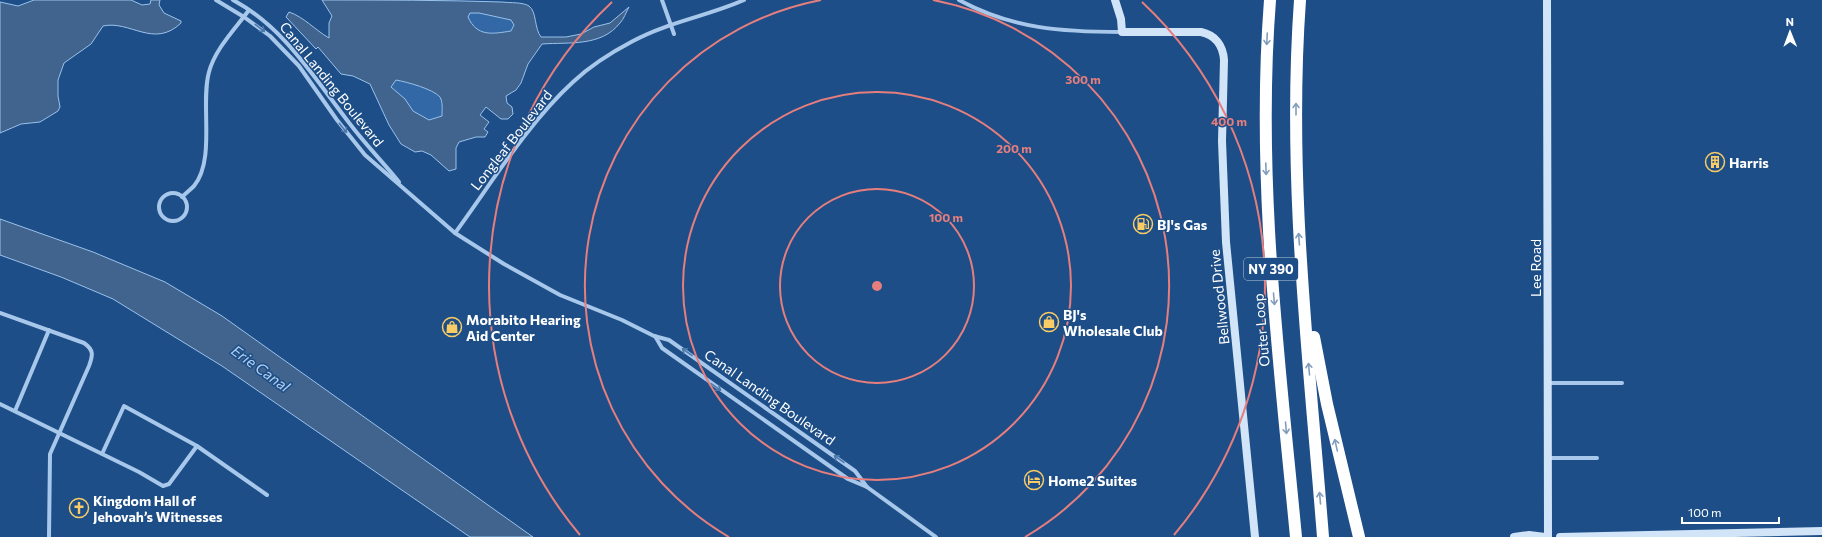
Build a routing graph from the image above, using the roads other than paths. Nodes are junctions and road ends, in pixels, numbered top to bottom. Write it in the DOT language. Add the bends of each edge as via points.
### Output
graph roads {
  1 [pos="216,0"];
  2 [pos="233,0"];
  3 [pos="662,0"];
  4 [pos="744,0"];
  5 [pos="959,0"];
  6 [pos="1115,0"];
  7 [pos="1270,0"];
  8 [pos="1300,0"];
  9 [pos="1547,0"];
  10 [pos="249,10"];
  11 [pos="244,17"];
  12 [pos="671,25"];
  13 [pos="1122,32"];
  14 [pos="674,34"];
  15 [pos="406,190"];
  16 [pos="182,197"];
  17 [pos="455,232"];
  18 [pos="1302,274"];
  19 [pos="0,313"];
  20 [pos="49,330"];
  21 [pos="654,336"];
  22 [pos="1547,383"];
  23 [pos="1622,383"];
  24 [pos="0,404"];
  25 [pos="15,411"];
  26 [pos="58,432"];
  27 [pos="197,446"];
  28 [pos="102,454"];
  29 [pos="1547,458"];
  30 [pos="1598,458"];
  31 [pos="867,487"];
  32 [pos="267,495"];
  33 [pos="1822,531"];
  34 [pos="1359,536"];
  35 [pos="49,537"];
  36 [pos="936,537"];
  37 [pos="1255,537"];
  38 [pos="1296,537"];
  39 [pos="1323,537"];
  40 [pos="1514,537"];
  41 [pos="1547,537"];
  42 [pos="1560,537"];
  1 -- 11 [label="street, Canal Landing Boulevard"];
  2 -- 10 [label="street, Canal Landing Boulevard"];
  3 -- 12 [label="street"];
  4 -- 12 [label="street, Longleaf Boulevard"];
  5 -- 13 [label="street" via="998,17 1038,28 1069,32"];
  6 -- 13 [label="street"];
  7 -- 38 [label="highway, Outer Loop / NY 390, one-way" via="1265,106 1267,200"];
  18 -- 8 [label="highway, NY 390, one-way" via="1295,133"];
  9 -- 22 [label="street, Lee Road"];
  10 -- 11 [label="street"];
  10 -- 15 [label="street, Canal Landing Boulevard" via="269,24 286,41 354,129"];
  11 -- 15 [label="street, Canal Landing Boulevard, one-way" via="270,36 294,61 365,155"];
  11 -- 16 [label="street" via="210,66 206,81 206,145 203,164 195,185"];
  12 -- 14 [label="street"];
  12 -- 17 [label="street, Longleaf Boulevard" via="634,40 600,60 573,81 541,116"];
  13 -- 37 [label="street, Bellwood Drive" via="1201,32 1210,35 1223,50 1226,242"];
  15 -- 17 [label="street, Canal Landing Boulevard"];
  16 -- 16 [label="street" via="174,193 164,197 160,204 163,217 176,221 184,217 187,209 186,200"];
  17 -- 21 [label="street, Canal Landing Boulevard" via="504,264 560,295"];
  34 -- 18 [label="highway, one-way" via="1327,404"];
  39 -- 18 [label="highway, NY 390, one-way"];
  19 -- 20 [label="street"];
  20 -- 25 [label="street"];
  20 -- 26 [label="street" via="84,342 93,352"];
  21 -- 31 [label="street, Canal Landing Boulevard, one-way" via="662,348 680,361 848,480"];
  31 -- 21 [label="street, Canal Landing Boulevard, one-way" via="855,471 670,340"];
  22 -- 23 [label="street"];
  22 -- 29 [label="street, Lee Road"];
  24 -- 25 [label="street"];
  25 -- 26 [label="street"];
  26 -- 28 [label="street"];
  26 -- 35 [label="street" via="50,454"];
  27 -- 28 [label="street" via="170,484 163,486"];
  27 -- 28 [label="street" via="124,406"];
  27 -- 32 [label="street"];
  29 -- 30 [label="street"];
  29 -- 41 [label="street, Lee Road"];
  31 -- 36 [label="street, Canal Landing Boulevard"];
  33 -- 42 [label="street"];
  40 -- 41 [label="street"];
}
